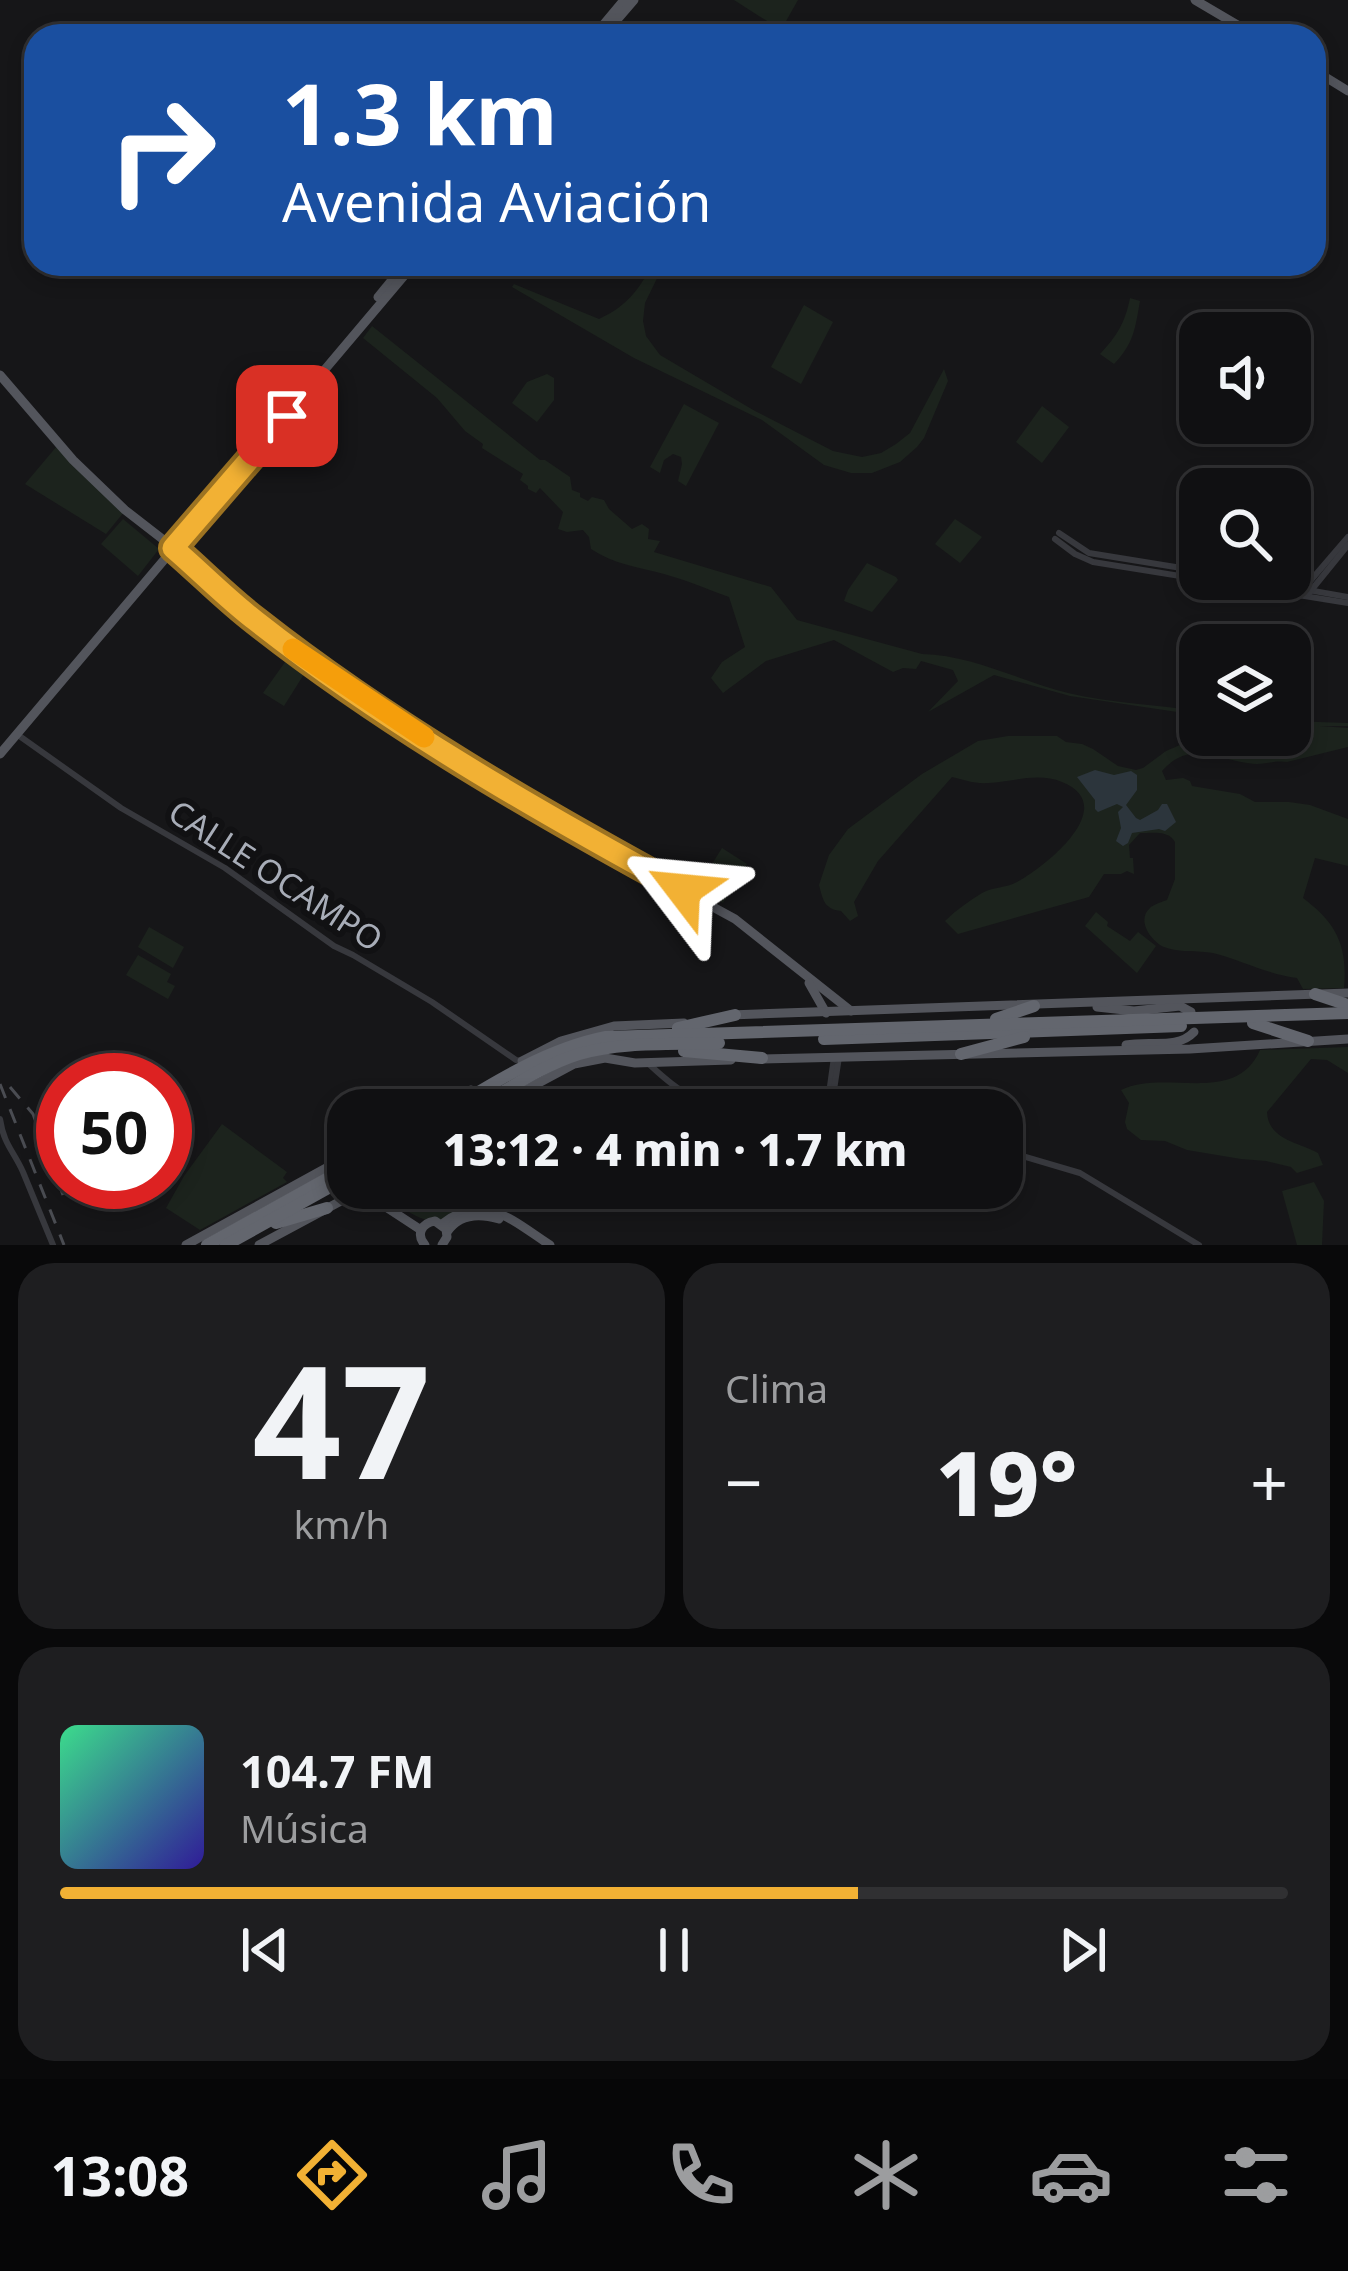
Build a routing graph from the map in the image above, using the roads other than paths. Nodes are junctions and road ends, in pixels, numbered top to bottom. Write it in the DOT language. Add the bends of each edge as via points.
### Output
graph roads {
  1 [pos="623,0"];
  2 [pos="634,0"];
  3 [pos="611,1"];
  4 [pos="1192,2"];
  5 [pos="604,24"];
  6 [pos="613,24"];
  7 [pos="1226,24"];
  8 [pos="1236,24"];
  9 [pos="395,276"];
  10 [pos="404,276"];
  11 [pos="348,342"];
  12 [pos="345,367"];
  13 [pos="0,375"];
  14 [pos="243,463"];
  15 [pos="1058,537"];
  16 [pos="1347,542"];
  17 [pos="171,546"];
  18 [pos="1142,565"];
  19 [pos="1179,569"];
  20 [pos="1179,571"];
  21 [pos="1311,585"];
  22 [pos="1311,593"];
  23 [pos="1311,594"];
  24 [pos="1348,600"];
  25 [pos="15,737"];
  26 [pos="0,754"];
  27 [pos="724,913"];
  28 [pos="1348,993"];
  29 [pos="1316,994"];
  30 [pos="1082,1004"];
  31 [pos="1034,1006"];
  32 [pos="851,1011"];
  33 [pos="826,1012"];
  34 [pos="1191,1012"];
  35 [pos="1348,1013"];
  36 [pos="735,1015"];
  37 [pos="1253,1023"];
  38 [pos="980,1024"];
  39 [pos="615,1031"];
  40 [pos="1032,1032"];
  41 [pos="1195,1032"];
  42 [pos="1348,1039"];
  43 [pos="1308,1041"];
  44 [pos="1110,1049"];
  45 [pos="617,1054"];
  46 [pos="961,1054"];
  47 [pos="837,1057"];
  48 [pos="762,1058"];
  49 [pos="675,1062"];
  50 [pos="647,1063"];
  51 [pos="518,1064"];
  52 [pos="574,1064"];
  53 [pos="525,1080"];
  54 [pos="670,1085"];
  55 [pos="478,1089"];
  56 [pos="482,1089"];
  57 [pos="509,1089"];
  58 [pos="527,1089"];
  59 [pos="678,1089"];
  60 [pos="833,1089"];
  61 [pos="0,1119"];
  62 [pos="1023,1156"];
  63 [pos="327,1168"];
  64 [pos="327,1180"];
  65 [pos="327,1188"];
  66 [pos="327,1208"];
  67 [pos="394,1209"];
  68 [pos="256,1223"];
  69 [pos="422,1228"];
  70 [pos="445,1228"];
  71 [pos="196,1244"];
  72 [pos="52,1245"];
  73 [pos="226,1245"];
  74 [pos="259,1245"];
  75 [pos="425,1245"];
  76 [pos="442,1245"];
  77 [pos="539,1245"];
  78 [pos="550,1245"];
  79 [pos="1198,1245"];
  1 -- 3 [label="main road"];
  1 -- 5 [label="main road"];
  2 -- 6 [label="main road"];
  4 -- 7 [label="main road"];
  4 -- 8 [label="main road"];
  9 -- 14 [label="main road"];
  10 -- 11 [label="main road"];
  11 -- 12 [label="main road"];
  11 -- 14 [label="main road"];
  13 -- 17 [label="main road" via="73,460"];
  14 -- 17 [label="main road"];
  15 -- 18 [label="street"];
  16 -- 21 [label="street"];
  17 -- 25 [label="main road"];
  17 -- 27 [label="main road" via="251,618 375,706"];
  18 -- 19 [label="street"];
  18 -- 20 [label="street"];
  22 -- 24 [label="street"];
  23 -- 24 [label="street"];
  25 -- 26 [label="main road"];
  25 -- 51 [label="street, CALLE OCAMPO"];
  27 -- 32 [label="main road"];
  27 -- 33 [label="main road" via="797,970"];
  28 -- 29 [label="main road"];
  29 -- 30 [label="main road"];
  29 -- 35 [label="highway"];
  30 -- 31 [label="main road"];
  30 -- 34 [label="main road"];
  31 -- 32 [label="main road"];
  31 -- 38 [label="highway"];
  32 -- 33 [label="main road"];
  33 -- 36 [label="main road"];
  35 -- 37 [label="highway"];
  35 -- 38 [label="highway"];
  36 -- 39 [label="highway" via="684,1028"];
  36 -- 51 [label="main road" via="614,1026 561,1040"];
  37 -- 40 [label="highway"];
  37 -- 43 [label="highway"];
  38 -- 56 [label="highway" via="606,1037"];
  40 -- 46 [label="highway"];
  40 -- 53 [label="highway" via="610,1048"];
  41 -- 44 [label="main road" via="1182,1042"];
  42 -- 43 [label="main road"];
  43 -- 44 [label="main road"];
  44 -- 46 [label="main road"];
  45 -- 48 [label="highway"];
  46 -- 47 [label="main road"];
  47 -- 48 [label="main road"];
  47 -- 60 [label="street"];
  48 -- 49 [label="main road"];
  49 -- 50 [label="main road"];
  49 -- 54 [label="street"];
  50 -- 52 [label="main road"];
  50 -- 54 [label="street"];
  51 -- 55 [label="main road"];
  52 -- 53 [label="highway"];
  52 -- 58 [label="main road"];
  53 -- 57 [label="highway"];
  54 -- 59 [label="street"];
  61 -- 72 [label="street" via="3,1142"];
  62 -- 79 [label="street" via="1081,1173"];
  63 -- 71 [label="main road"];
  64 -- 68 [label="highway"];
  65 -- 68 [label="highway"];
  66 -- 68 [label="highway"];
  66 -- 74 [label="main road"];
  67 -- 69 [label="main road"];
  68 -- 71 [label="highway"];
  68 -- 73 [label="highway"];
  69 -- 70 [label="main road" via="435,1221"];
  69 -- 75 [label="main road"];
  70 -- 76 [label="main road"];
  70 -- 77 [label="main road" via="488,1216"];
  70 -- 78 [label="main road" via="460,1212 483,1208"];
}
